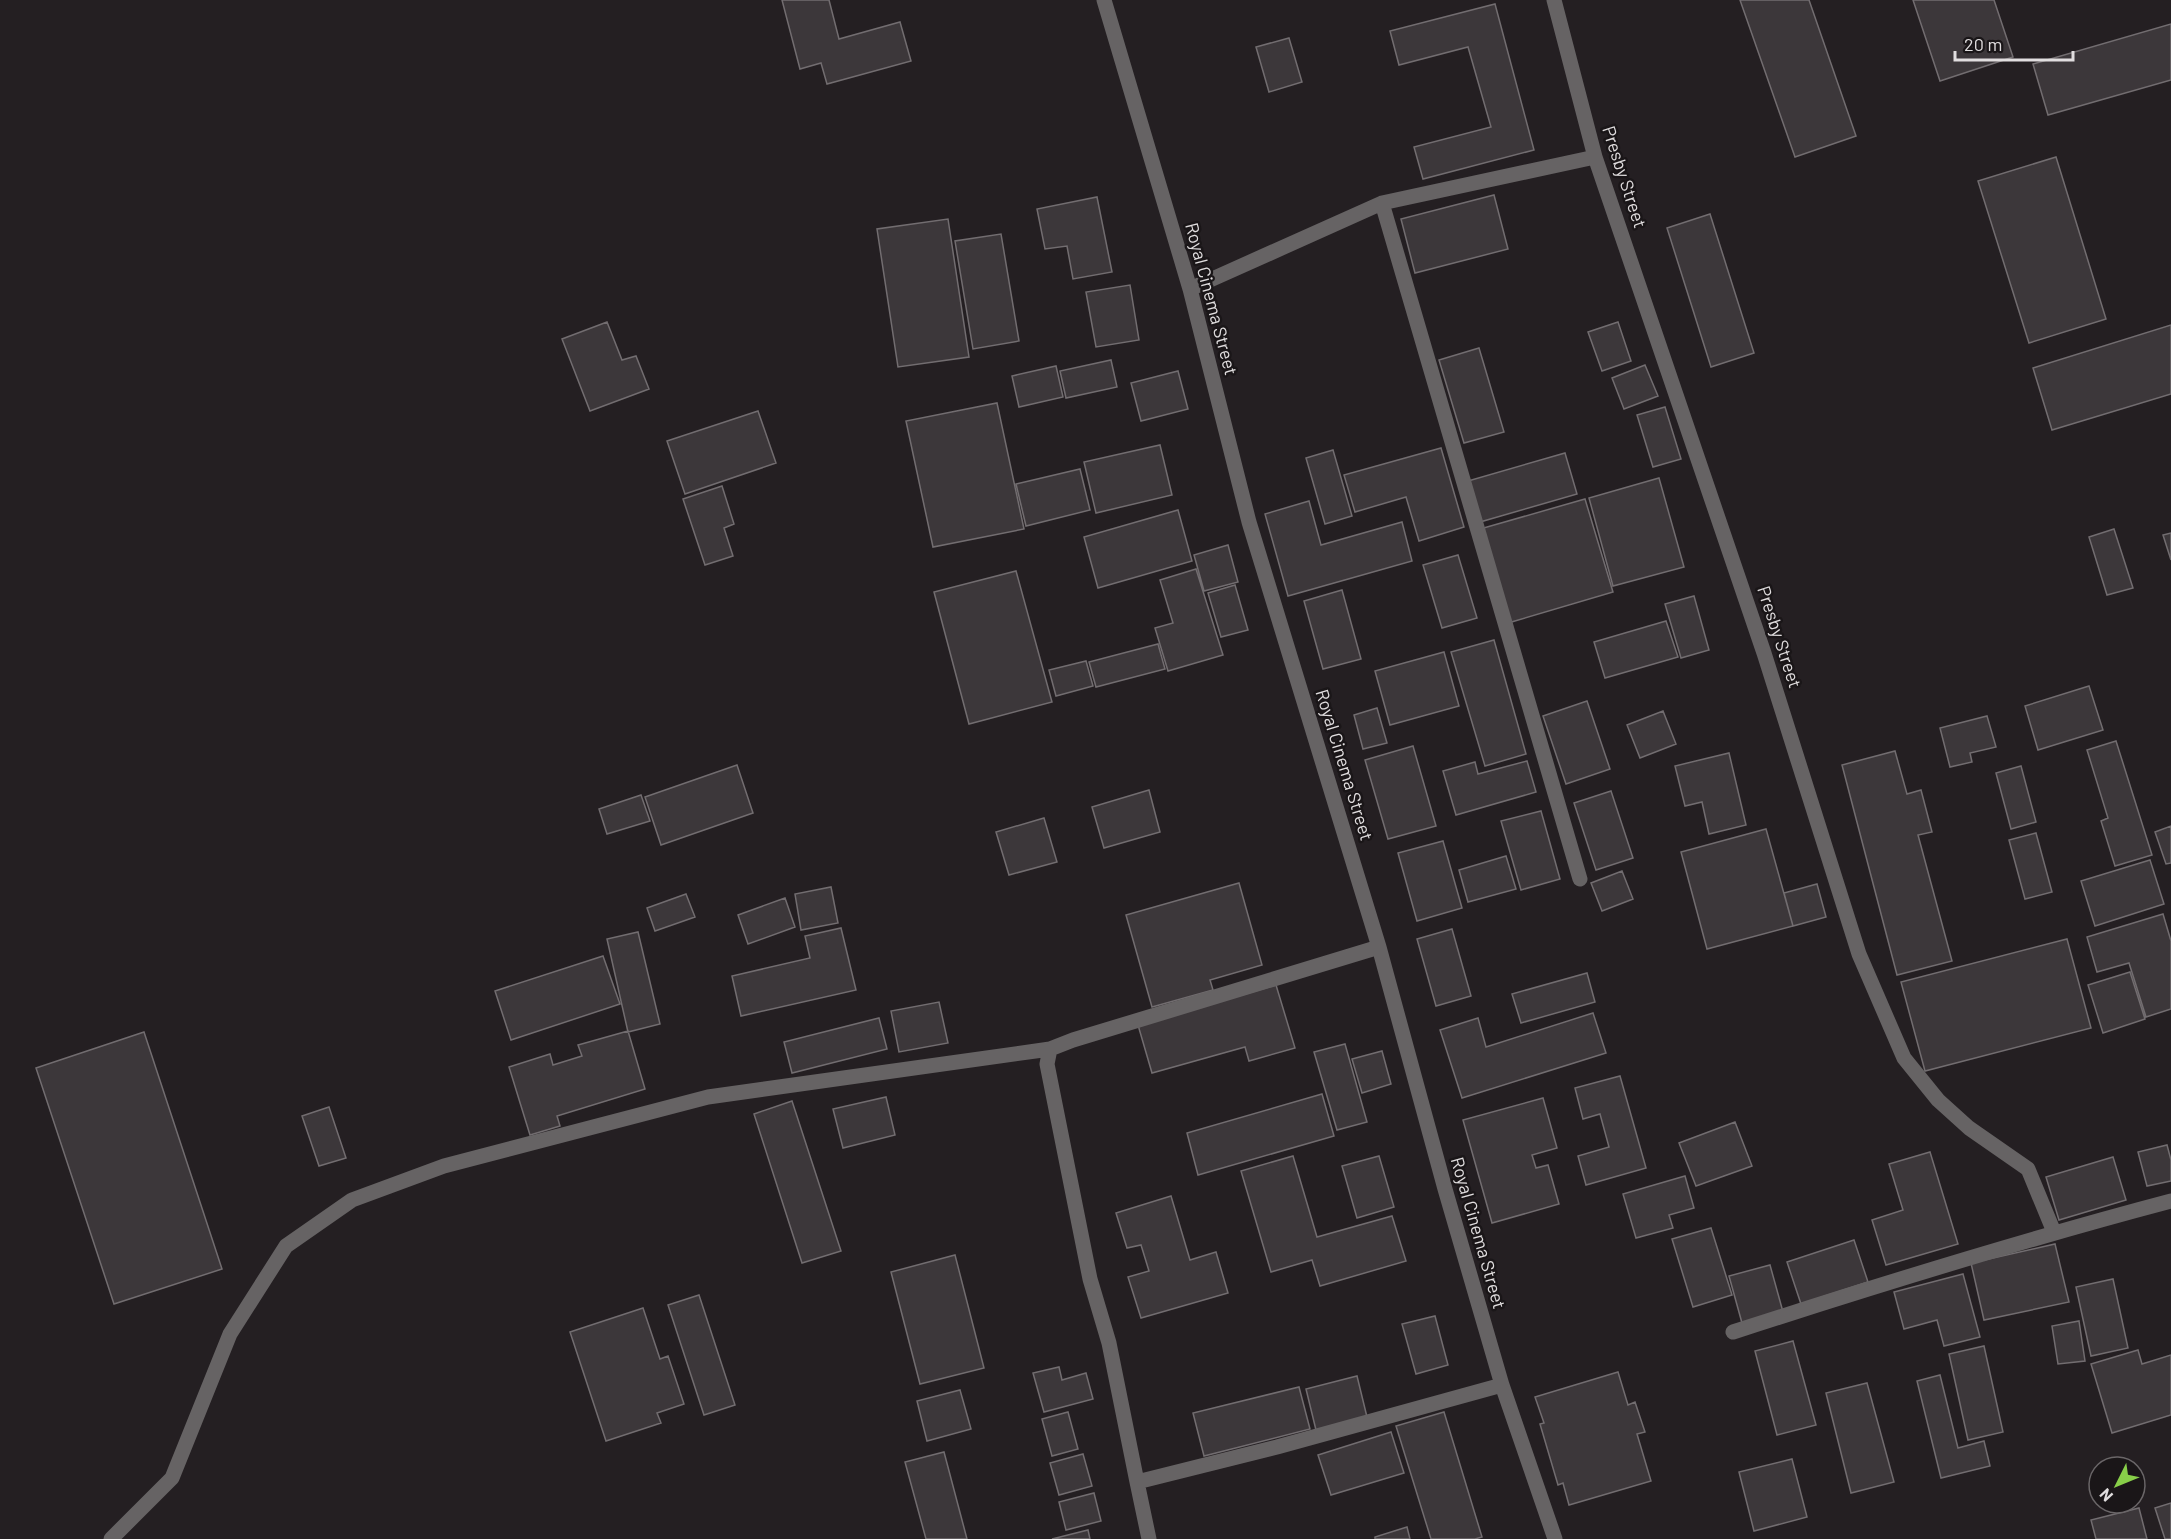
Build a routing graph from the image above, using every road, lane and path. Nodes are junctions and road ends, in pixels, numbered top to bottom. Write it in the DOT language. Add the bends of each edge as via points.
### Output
graph roads {
  1 [pos="1104,0"];
  2 [pos="1554,0"];
  3 [pos="1595,157"];
  4 [pos="1382,203"];
  5 [pos="1190,289"];
  6 [pos="1580,879"];
  7 [pos="1379,947"];
  8 [pos="1050,1049"];
  9 [pos="2171,1201"];
  10 [pos="2054,1232"];
  11 [pos="1733,1332"];
  12 [pos="1502,1385"];
  13 [pos="1137,1482"];
  14 [pos="111,1539"];
  15 [pos="1149,1539"];
  16 [pos="1556,1539"];
  1 -- 5 [label="street, Royal Cinema Street"];
  2 -- 3 [label="street, Presby Street"];
  3 -- 4 [label="street"];
  3 -- 10 [label="street, Presby Street" via="1764,653 1859,954 1904,1058 1938,1100 1969,1128 2028,1169"];
  4 -- 5 [label="street"];
  4 -- 6 [label="street"];
  5 -- 7 [label="street, Royal Cinema Street" via="1249,522"];
  7 -- 8 [label="street"];
  7 -- 12 [label="street, Royal Cinema Street"];
  8 -- 13 [label="street" via="1047,1064 1083,1245 1109,1343"];
  8 -- 14 [label="street" via="708,1097 444,1166 352,1200 286,1246 230,1334 172,1478"];
  9 -- 10 [label="street"];
  10 -- 11 [label="street"];
  12 -- 13 [label="street" via="1277,1448"];
  12 -- 16 [label="street, Royal Cinema Street"];
  13 -- 15 [label="street"];
}
